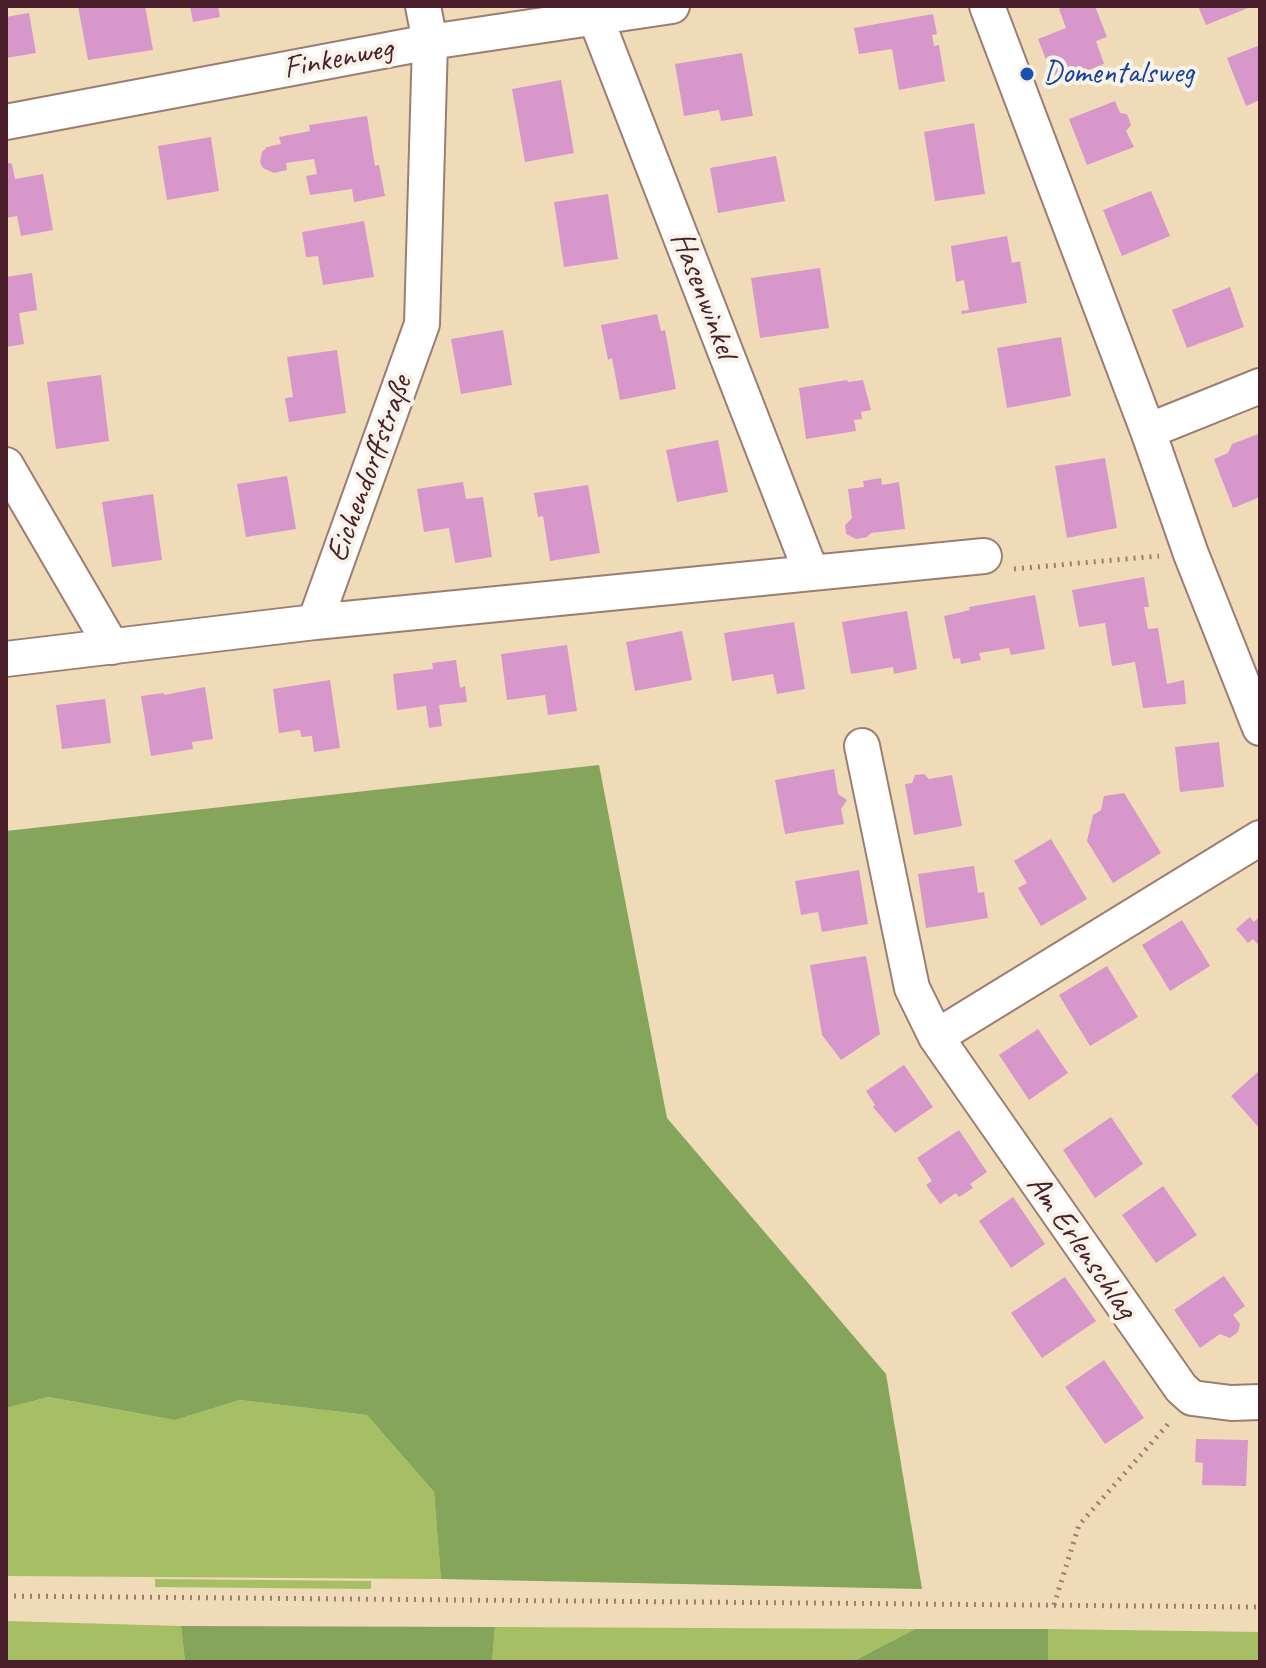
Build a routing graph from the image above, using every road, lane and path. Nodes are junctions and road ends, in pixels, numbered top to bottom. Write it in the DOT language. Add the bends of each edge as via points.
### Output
graph roads {
  1 [pos="423,6"];
  2 [pos="672,6"];
  3 [pos="987,6"];
  4 [pos="596,19"];
  5 [pos="430,42"];
  6 [pos="6,122"];
  7 [pos="1260,386"];
  8 [pos="1148,431"];
  9 [pos="6,465"];
  10 [pos="1191,554"];
  11 [pos="984,556"];
  12 [pos="811,572"];
  13 [pos="315,622"];
  14 [pos="112,647"];
  15 [pos="6,659"];
  16 [pos="1260,728"];
  17 [pos="862,746"];
  18 [pos="1260,838"];
  19 [pos="936,1037"];
  20 [pos="1192,1398"];
  21 [pos="1260,1402"];
  22 [pos="6,1596"];
  23 [pos="1054,1605"];
  24 [pos="1260,1607"];
  1 -- 5 [label="street, Eichendorffstraße"];
  2 -- 4 [label="street, Finkenweg"];
  3 -- 8 [label="street"];
  4 -- 5 [label="street, Finkenweg"];
  4 -- 12 [label="street, Hasenwinkel"];
  5 -- 6 [label="street, Finkenweg"];
  5 -- 13 [label="street, Eichendorffstraße" via="422,324"];
  7 -- 8 [label="street"];
  8 -- 10 [label="street"];
  9 -- 14 [label="street"];
  10 -- 11 [label="path" via="1007,570"];
  10 -- 16 [label="street"];
  11 -- 12 [label="street"];
  12 -- 13 [label="street"];
  13 -- 14 [label="street"];
  14 -- 15 [label="street"];
  17 -- 19 [label="street, Am Erlenschlag" via="912,988"];
  18 -- 19 [label="street"];
  19 -- 20 [label="street, Am Erlenschlag" via="1155,1355"];
  20 -- 21 [label="street"];
  20 -- 23 [label="path" via="1079,1525"];
  22 -- 23 [label="path"];
  23 -- 24 [label="path"];
}
